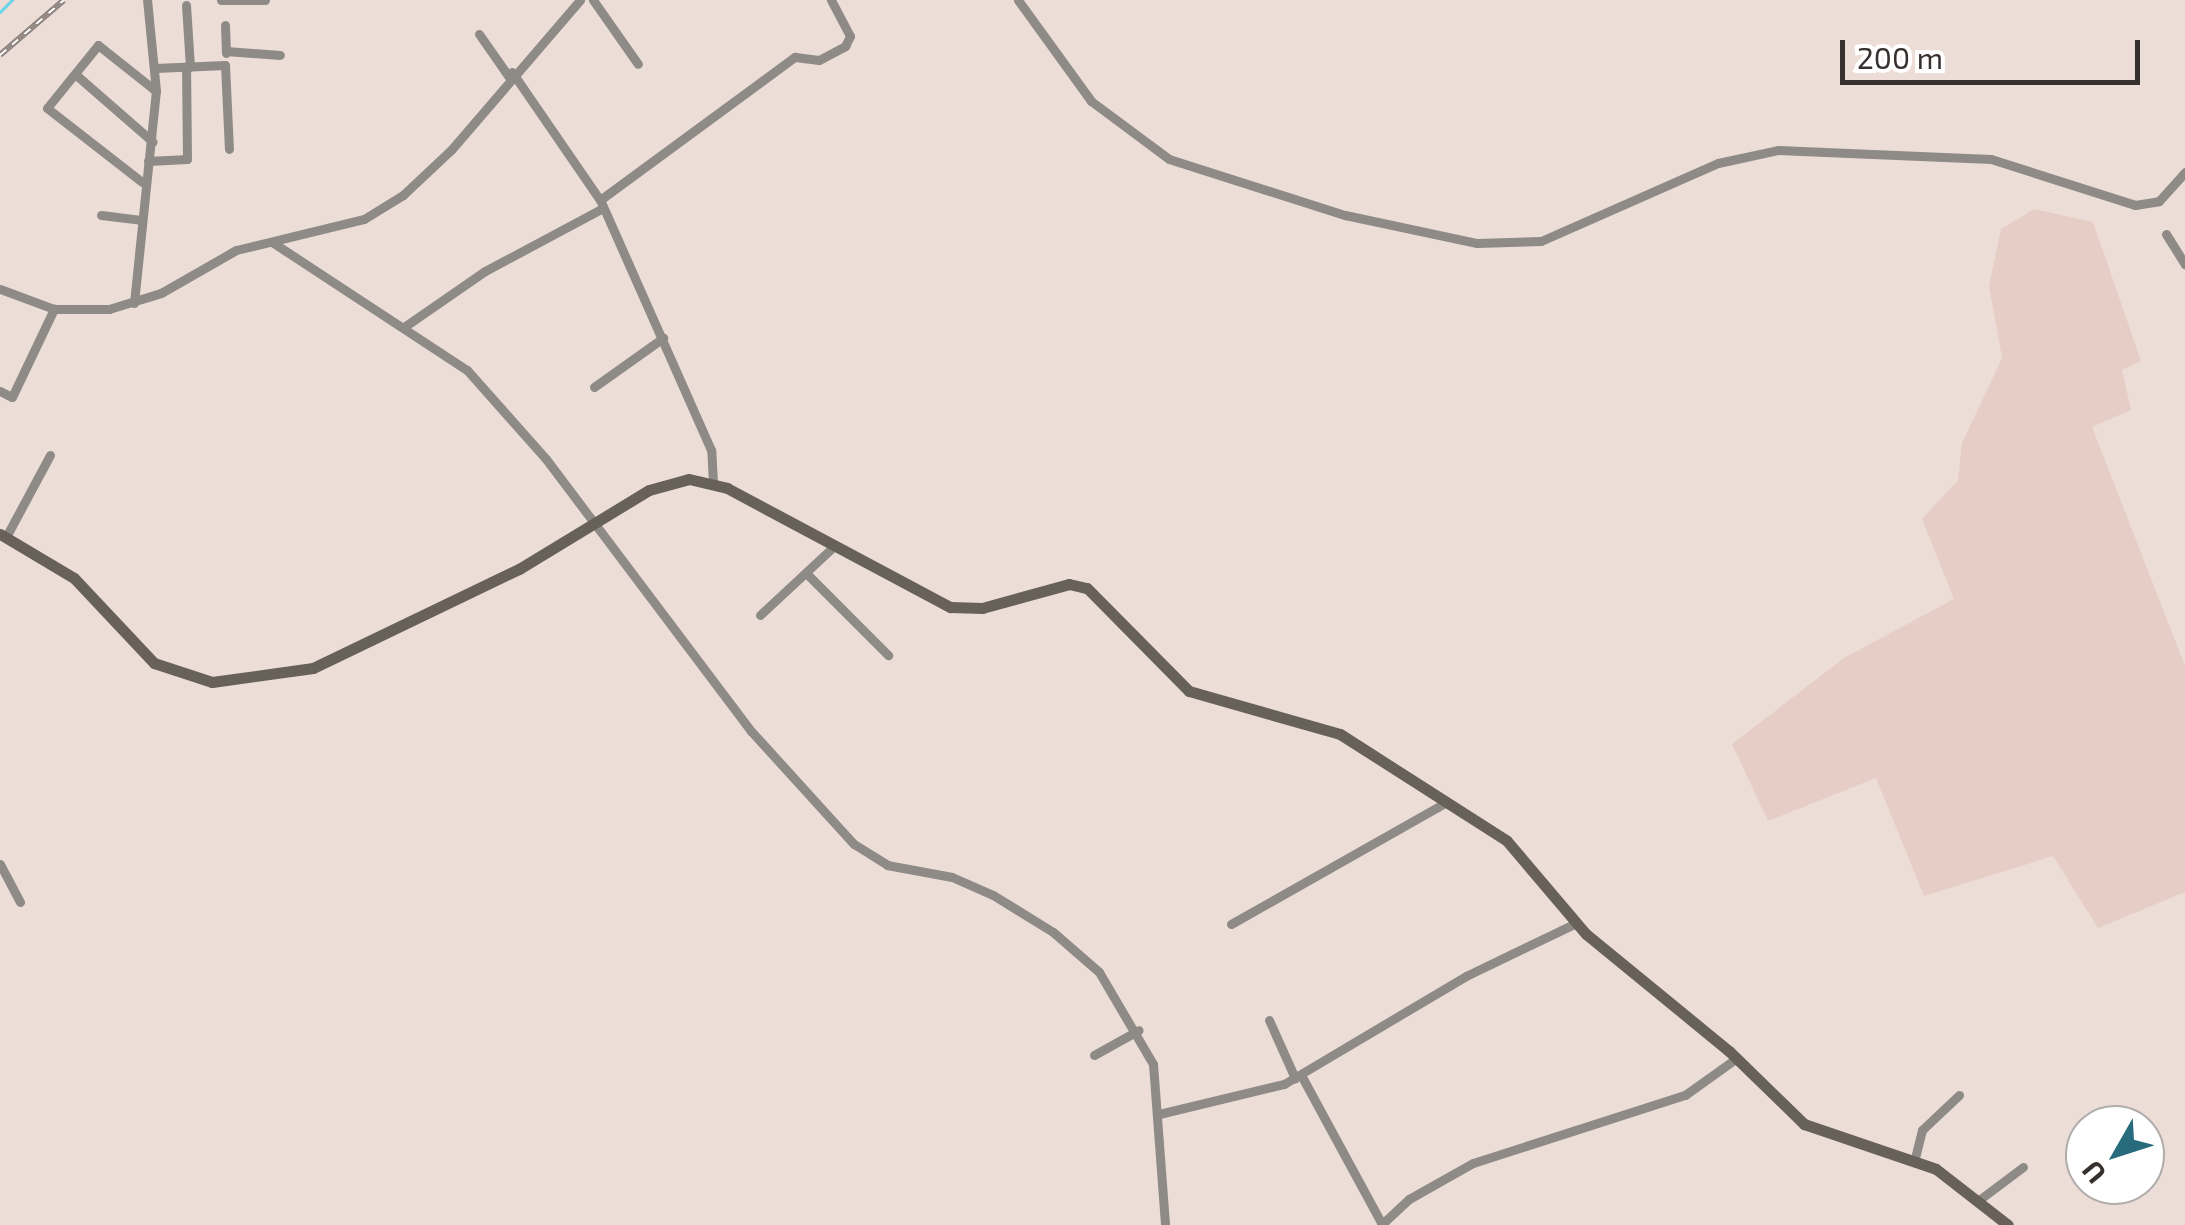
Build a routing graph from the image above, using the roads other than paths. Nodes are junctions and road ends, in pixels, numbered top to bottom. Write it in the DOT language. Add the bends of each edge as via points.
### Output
graph roads {
  1 [pos="147,0"];
  2 [pos="266,0"];
  3 [pos="580,0"];
  4 [pos="593,0"];
  5 [pos="831,0"];
  6 [pos="1018,0"];
  7 [pos="228,1"];
  8 [pos="186,6"];
  9 [pos="225,24"];
  10 [pos="479,34"];
  11 [pos="226,51"];
  12 [pos="280,56"];
  13 [pos="638,64"];
  14 [pos="226,66"];
  15 [pos="188,67"];
  16 [pos="156,68"];
  17 [pos="74,74"];
  18 [pos="511,75"];
  19 [pos="156,91"];
  20 [pos="153,142"];
  21 [pos="229,149"];
  22 [pos="148,161"];
  23 [pos="2185,172"];
  24 [pos="142,182"];
  25 [pos="602,204"];
  26 [pos="102,215"];
  27 [pos="139,220"];
  28 [pos="2166,234"];
  29 [pos="272,242"];
  30 [pos="2185,265"];
  31 [pos="0,290"];
  32 [pos="134,303"];
  33 [pos="54,308"];
  34 [pos="404,327"];
  35 [pos="663,338"];
  36 [pos="594,387"];
  37 [pos="0,392"];
  38 [pos="50,455"];
  39 [pos="713,483"];
  40 [pos="594,522"];
  41 [pos="3,535"];
  42 [pos="832,548"];
  43 [pos="807,574"];
  44 [pos="760,615"];
  45 [pos="888,655"];
  46 [pos="1445,803"];
  47 [pos="0,864"];
  48 [pos="20,902"];
  49 [pos="1576,923"];
  50 [pos="1231,924"];
  51 [pos="1269,1020"];
  52 [pos="1139,1030"];
  53 [pos="1094,1055"];
  54 [pos="1734,1060"];
  55 [pos="1298,1076"];
  56 [pos="1959,1095"];
  57 [pos="1159,1114"];
  58 [pos="1914,1162"];
  59 [pos="2023,1167"];
  60 [pos="1980,1200"];
  61 [pos="1165,1225"];
  62 [pos="1382,1225"];
  63 [pos="2008,1225"];
  1 -- 16 [label="street"];
  2 -- 7 [label="street"];
  3 -- 18 [label="street"];
  4 -- 13 [label="street"];
  5 -- 25 [label="street" via="850,36 845,46 819,60 794,57"];
  6 -- 23 [label="street" via="1091,101 1169,159 1330,211 1476,242 1541,241 1749,154 1814,148 2006,162 2135,205 2158,201"];
  8 -- 15 [label="street"];
  9 -- 11 [label="street"];
  10 -- 18 [label="street"];
  11 -- 12 [label="street"];
  11 -- 14 [label="street"];
  14 -- 15 [label="street"];
  14 -- 21 [label="street"];
  15 -- 16 [label="street"];
  15 -- 22 [label="street" via="188,159"];
  16 -- 19 [label="street"];
  17 -- 19 [label="street" via="101,44"];
  17 -- 20 [label="street"];
  17 -- 24 [label="street" via="48,110"];
  18 -- 25 [label="street"];
  18 -- 29 [label="street" via="451,150 403,195 350,225"];
  19 -- 20 [label="street"];
  20 -- 22 [label="street"];
  22 -- 24 [label="street"];
  24 -- 27 [label="street"];
  25 -- 34 [label="street"];
  25 -- 35 [label="street"];
  26 -- 27 [label="street"];
  27 -- 32 [label="street"];
  28 -- 30 [label="street"];
  29 -- 32 [label="street" via="236,250"];
  29 -- 34 [label="street"];
  31 -- 33 [label="street"];
  32 -- 33 [label="street" via="92,311"];
  33 -- 37 [label="street" via="12,396"];
  34 -- 40 [label="street" via="467,370"];
  35 -- 36 [label="street"];
  35 -- 39 [label="street" via="714,460"];
  38 -- 41 [label="street"];
  39 -- 40 [label="street" via="662,484"];
  39 -- 42 [label="street"];
  40 -- 41 [label="street" via="519,569 313,668 228,683 161,668 62,569"];
  40 -- 52 [label="street" via="751,731 854,844 886,865 970,884 1053,932 1099,972"];
  42 -- 43 [label="street"];
  42 -- 46 [label="street" via="950,607 982,608 1069,584 1088,588 1189,690 1225,706 1328,728"];
  43 -- 44 [label="street"];
  43 -- 45 [label="street"];
  46 -- 49 [label="street" via="1520,852"];
  46 -- 50 [label="street"];
  47 -- 48 [label="street"];
  49 -- 54 [label="street"];
  49 -- 55 [label="street" via="1466,976"];
  51 -- 55 [label="street"];
  52 -- 53 [label="street"];
  52 -- 57 [label="street" via="1154,1064"];
  54 -- 58 [label="street" via="1814,1130"];
  54 -- 62 [label="street" via="1694,1091 1473,1163 1409,1199"];
  55 -- 57 [label="street"];
  55 -- 62 [label="street"];
  56 -- 58 [label="street" via="1922,1130"];
  57 -- 61 [label="street"];
  58 -- 60 [label="street"];
  59 -- 60 [label="street"];
  60 -- 63 [label="street"];
}
